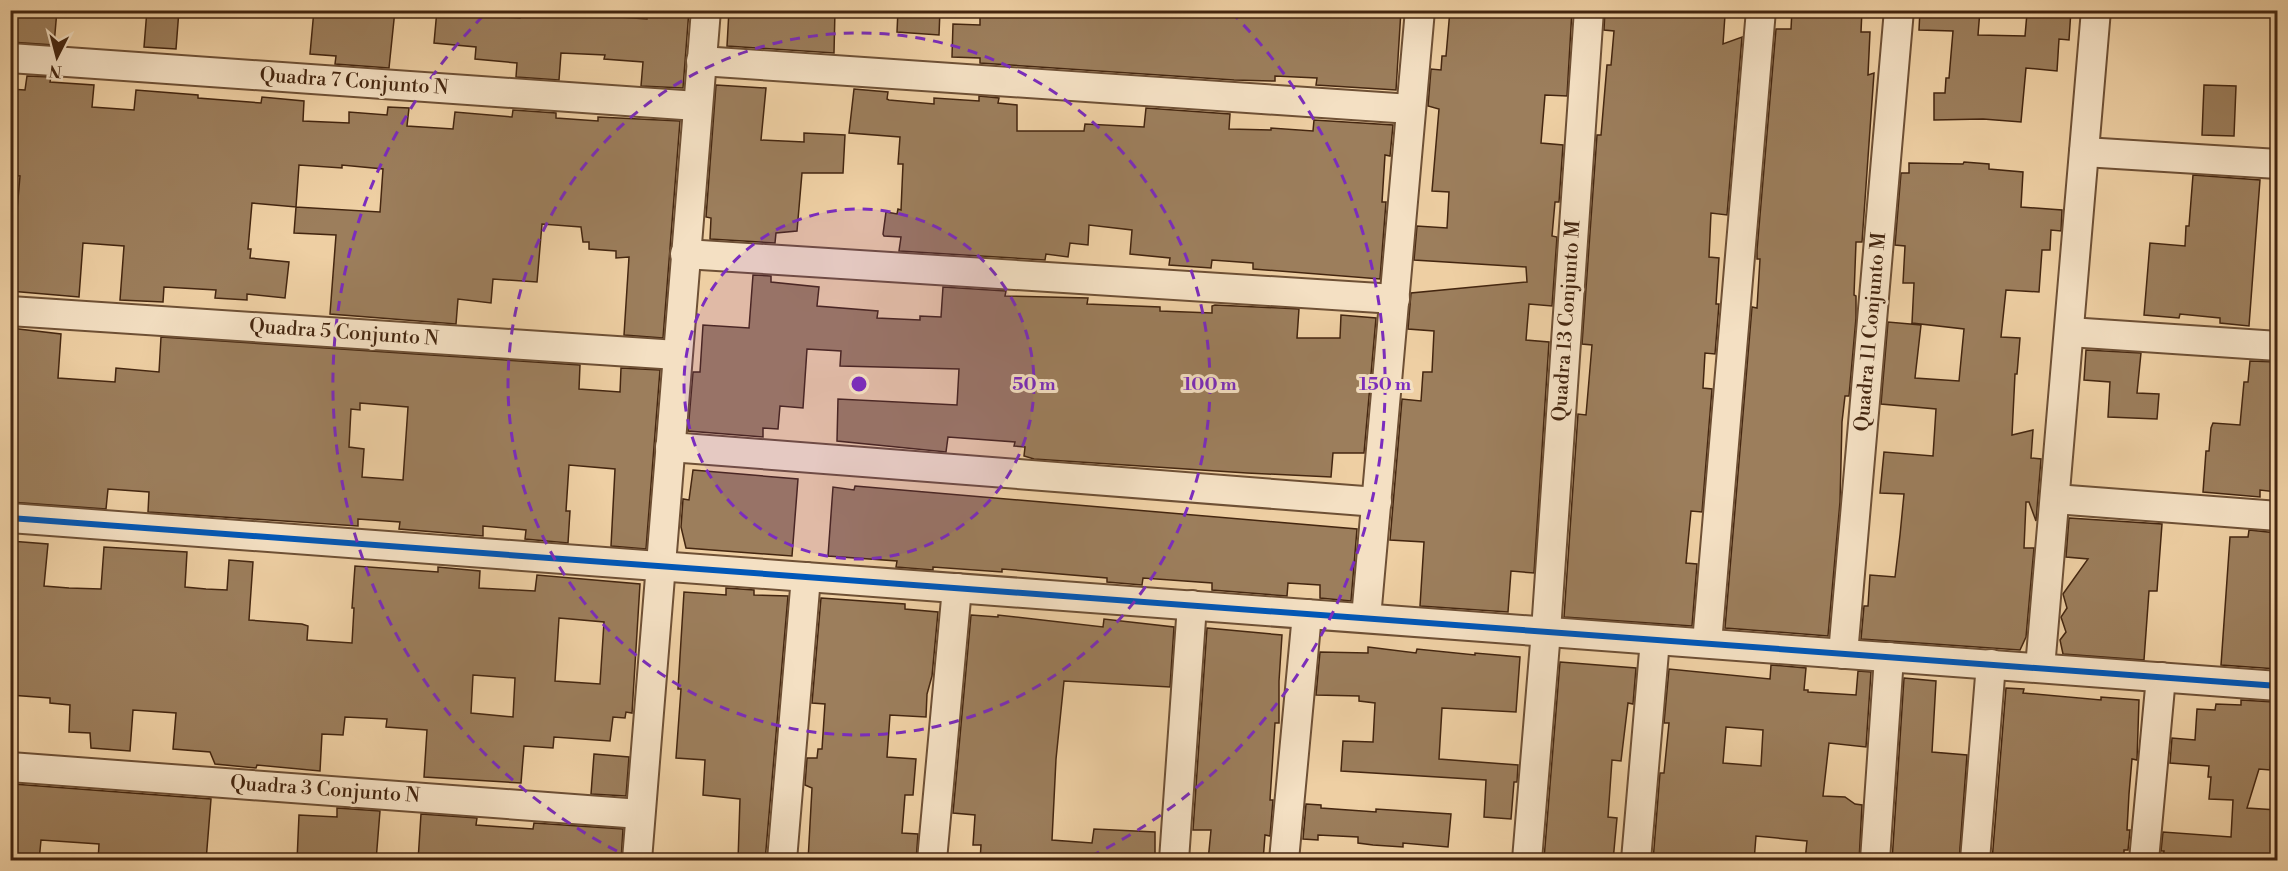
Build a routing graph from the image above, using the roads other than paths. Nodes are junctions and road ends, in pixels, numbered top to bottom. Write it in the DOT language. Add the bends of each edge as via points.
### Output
graph roads {
  1 [pos="706,10"];
  2 [pos="1420,10"];
  3 [pos="1589,10"];
  4 [pos="1761,10"];
  5 [pos="1899,10"];
  6 [pos="2096,10"];
  7 [pos="10,58"];
  8 [pos="701,61"];
  9 [pos="697,106"];
  10 [pos="1411,109"];
  11 [pos="2084,152"];
  12 [pos="2277,164"];
  13 [pos="685,254"];
  14 [pos="1395,300"];
  15 [pos="10,311"];
  16 [pos="2068,332"];
  17 [pos="2277,346"];
  18 [pos="677,355"];
  19 [pos="670,447"];
  20 [pos="2055,499"];
  21 [pos="1377,502"];
  22 [pos="2277,516"];
  23 [pos="10,518"];
  24 [pos="660,566"];
  25 [pos="806,577"];
  26 [pos="957,588"];
  27 [pos="1192,605"];
  28 [pos="1307,614"];
  29 [pos="1366,618"];
  30 [pos="1546,631"];
  31 [pos="1654,640"];
  32 [pos="1707,643"];
  33 [pos="1843,654"];
  34 [pos="1889,657"];
  35 [pos="1991,664"];
  36 [pos="2040,668"];
  37 [pos="2161,677"];
  38 [pos="2277,686"];
  39 [pos="10,766"];
  40 [pos="640,814"];
  41 [pos="637,861"];
  42 [pos="782,861"];
  43 [pos="932,861"];
  44 [pos="1174,861"];
  45 [pos="1284,861"];
  46 [pos="1527,861"];
  47 [pos="1636,861"];
  48 [pos="1875,861"];
  49 [pos="1975,861"];
  50 [pos="2144,861"];
  1 -- 8 [label="street"];
  2 -- 10 [label="street"];
  3 -- 30 [label="street, Quadra 13 Conjunto M"];
  4 -- 32 [label="street"];
  5 -- 33 [label="street, Quadra 11 Conjunto M"];
  6 -- 11 [label="street"];
  7 -- 9 [label="street, Quadra 7 Conjunto N"];
  8 -- 9 [label="street"];
  8 -- 10 [label="street"];
  9 -- 13 [label="street"];
  10 -- 14 [label="street"];
  11 -- 12 [label="street"];
  11 -- 16 [label="street"];
  13 -- 14 [label="street"];
  13 -- 18 [label="street"];
  14 -- 21 [label="street"];
  15 -- 18 [label="street, Quadra 5 Conjunto N"];
  16 -- 17 [label="street"];
  16 -- 20 [label="street"];
  18 -- 19 [label="street"];
  19 -- 21 [label="street"];
  19 -- 24 [label="street"];
  20 -- 22 [label="street"];
  20 -- 36 [label="street"];
  21 -- 29 [label="street"];
  23 -- 24 [label="street"];
  24 -- 25 [label="street"];
  24 -- 40 [label="street"];
  25 -- 26 [label="street"];
  25 -- 42 [label="street"];
  26 -- 27 [label="street"];
  26 -- 43 [label="street"];
  27 -- 28 [label="street"];
  27 -- 44 [label="street"];
  28 -- 29 [label="street"];
  28 -- 45 [label="street"];
  29 -- 30 [label="street"];
  30 -- 31 [label="street"];
  30 -- 46 [label="street, Quadra 13 Conjunto M"];
  31 -- 32 [label="street"];
  31 -- 47 [label="street"];
  32 -- 33 [label="street"];
  33 -- 34 [label="street"];
  34 -- 35 [label="street"];
  34 -- 48 [label="street"];
  35 -- 36 [label="street"];
  35 -- 49 [label="street"];
  36 -- 37 [label="street"];
  37 -- 38 [label="street"];
  37 -- 50 [label="street"];
  39 -- 40 [label="street, Quadra 3 Conjunto N"];
  40 -- 41 [label="street"];
}
